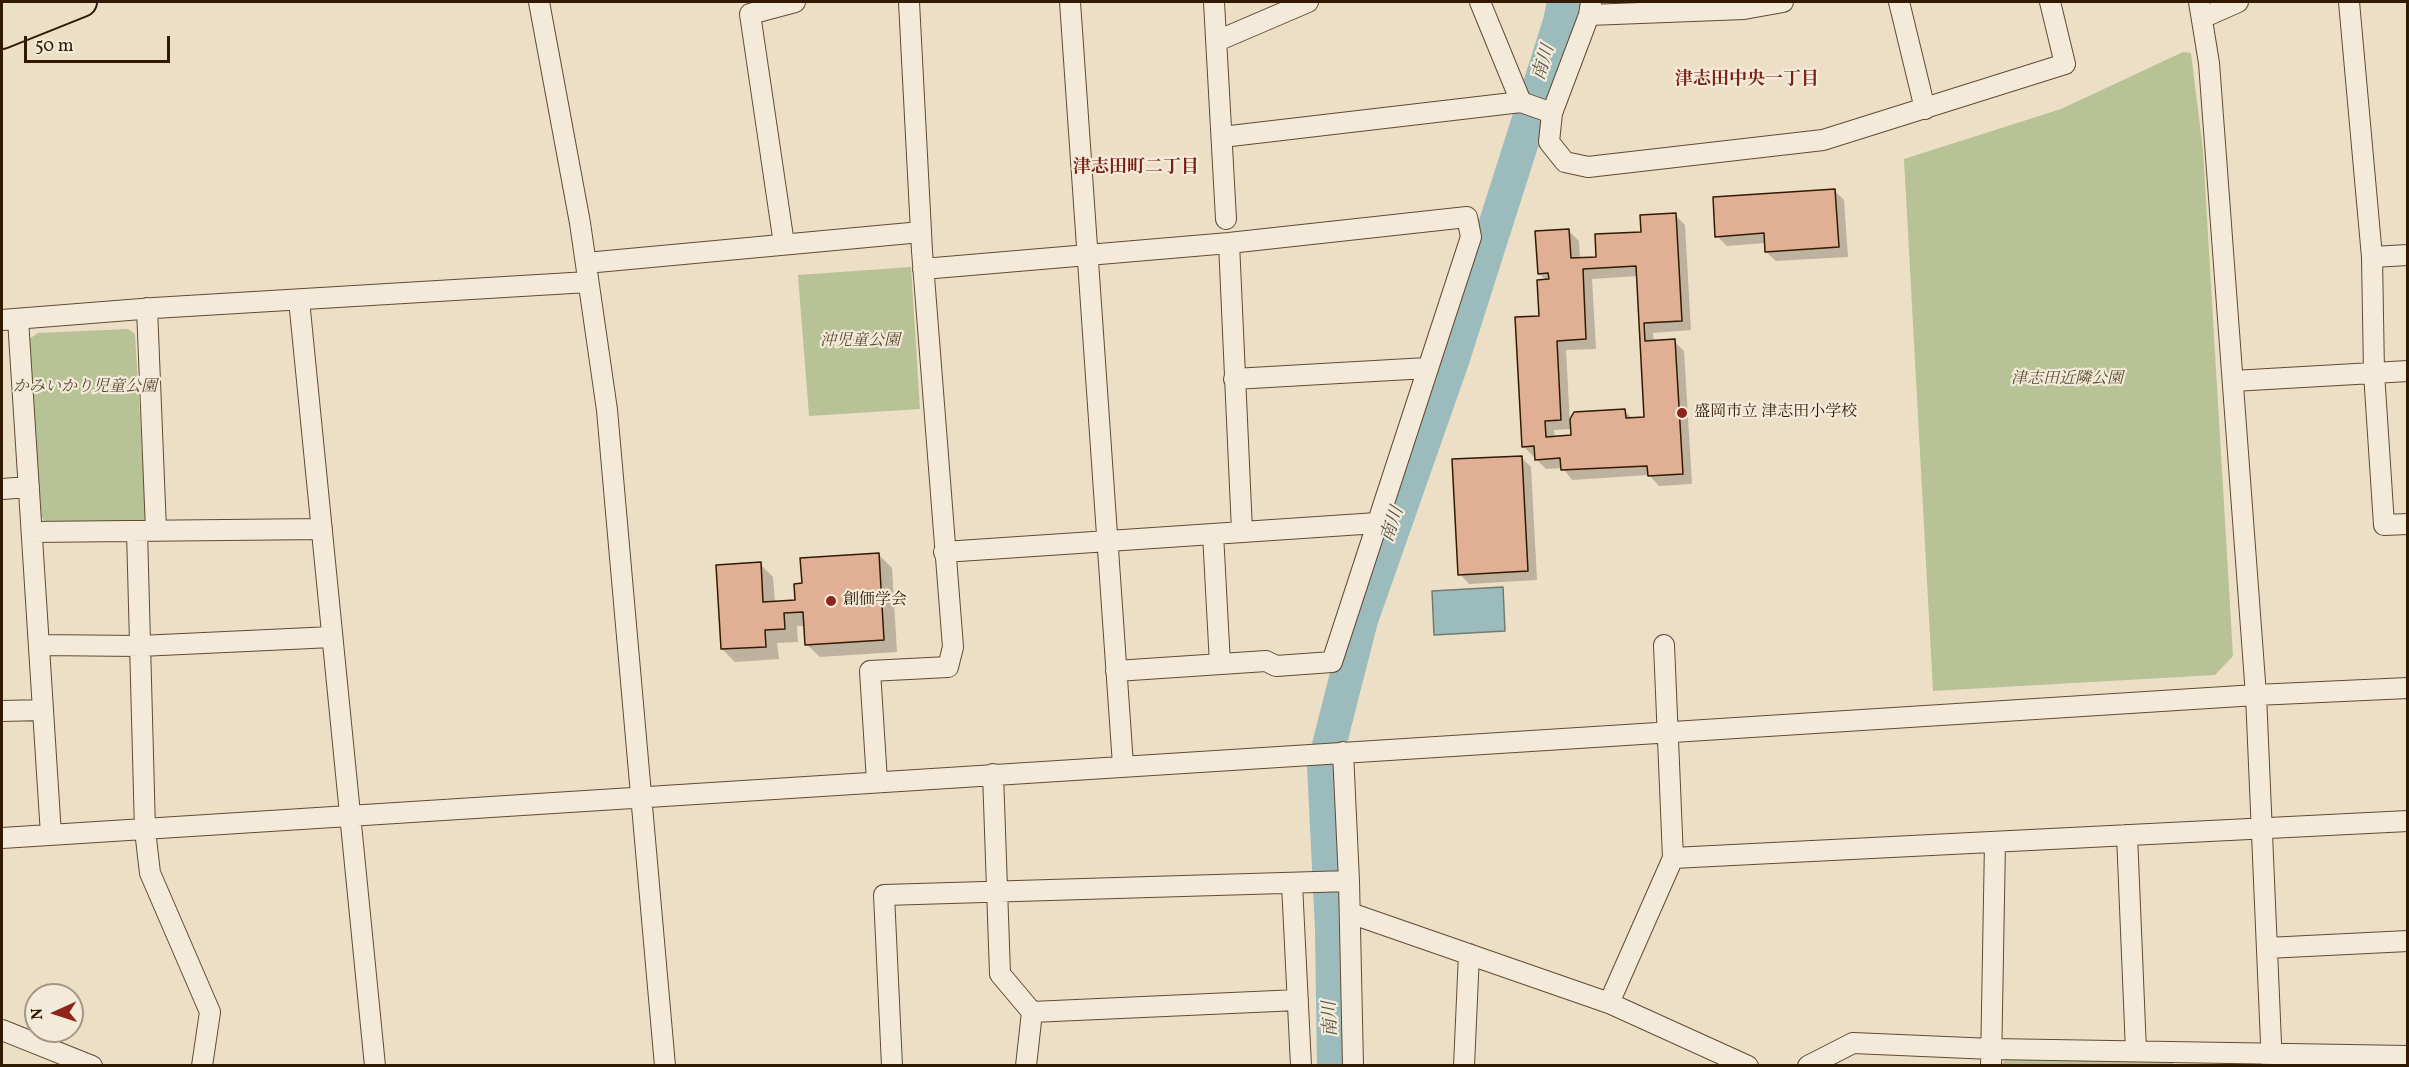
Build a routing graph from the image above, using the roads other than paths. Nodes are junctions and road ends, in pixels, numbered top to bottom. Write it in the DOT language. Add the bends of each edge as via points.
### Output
graph roads {
  1 [pos="82,2"];
  2 [pos="539,2"];
  3 [pos="795,2"];
  4 [pos="909,2"];
  5 [pos="1070,2"];
  6 [pos="1214,2"];
  7 [pos="1308,2"];
  8 [pos="1480,2"];
  9 [pos="1783,2"];
  10 [pos="1899,2"];
  11 [pos="2050,2"];
  12 [pos="2238,2"];
  13 [pos="2349,2"];
  14 [pos="1590,8"];
  15 [pos="2200,10"];
  16 [pos="7,13"];
  17 [pos="1216,41"];
  18 [pos="1523,104"];
  19 [pos="1925,109"];
  20 [pos="1550,112"];
  21 [pos="1222,137"];
  22 [pos="1226,219"];
  23 [pos="921,232"];
  24 [pos="1229,243"];
  25 [pos="784,244"];
  26 [pos="1088,255"];
  27 [pos="2408,255"];
  28 [pos="2372,257"];
  29 [pos="923,269"];
  30 [pos="587,272"];
  31 [pos="299,300"];
  32 [pos="147,308"];
  33 [pos="10,320"];
  34 [pos="1427,368"];
  35 [pos="2408,371"];
  36 [pos="2374,373"];
  37 [pos="1234,380"];
  38 [pos="2233,381"];
  39 [pos="29,488"];
  40 [pos="2,489"];
  41 [pos="1377,523"];
  42 [pos="2408,524"];
  43 [pos="322,530"];
  44 [pos="146,531"];
  45 [pos="1242,531"];
  46 [pos="32,532"];
  47 [pos="1214,534"];
  48 [pos="1107,540"];
  49 [pos="944,552"];
  50 [pos="332,637"];
  51 [pos="39,645"];
  52 [pos="1664,645"];
  53 [pos="140,646"];
  54 [pos="1220,664"];
  55 [pos="1116,671"];
  56 [pos="2408,688"];
  57 [pos="2256,694"];
  58 [pos="43,710"];
  59 [pos="2,711"];
  60 [pos="1667,731"];
  61 [pos="1343,752"];
  62 [pos="1123,765"];
  63 [pos="993,774"];
  64 [pos="877,781"];
  65 [pos="643,799"];
  66 [pos="350,817"];
  67 [pos="2408,821"];
  68 [pos="2262,828"];
  69 [pos="145,830"];
  70 [pos="51,835"];
  71 [pos="2127,835"];
  72 [pos="2,838"];
  73 [pos="1995,842"];
  74 [pos="1674,858"];
  75 [pos="1349,881"];
  76 [pos="1292,884"];
  77 [pos="997,890"];
  78 [pos="1350,913"];
  79 [pos="2408,941"];
  80 [pos="2267,948"];
  81 [pos="1469,954"];
  82 [pos="1298,1000"];
  83 [pos="1609,1003"];
  84 [pos="1032,1012"];
  85 [pos="2,1030"];
  86 [pos="2136,1051"];
  87 [pos="2408,1056"];
  88 [pos="53,1057"];
  89 [pos="1992,1057"];
  90 [pos="2272,1060"];
  91 [pos="92,1065"];
  92 [pos="202,1065"];
  93 [pos="375,1065"];
  94 [pos="665,1065"];
  95 [pos="892,1065"];
  96 [pos="1026,1065"];
  97 [pos="1301,1065"];
  98 [pos="1353,1065"];
  99 [pos="1464,1065"];
  100 [pos="1748,1065"];
  101 [pos="1808,1065"];
  1 -- 16 [label="highway"];
  2 -- 30 [label="street"];
  3 -- 25 [label="street" via="750,14"];
  4 -- 23 [label="street"];
  5 -- 26 [label="street"];
  6 -- 17 [label="street"];
  7 -- 17 [label="street"];
  8 -- 18 [label="street"];
  9 -- 14 [label="street" via="1744,9"];
  10 -- 19 [label="street"];
  11 -- 19 [label="street" via="2066,64"];
  12 -- 15 [label="street"];
  13 -- 28 [label="street"];
  14 -- 20 [label="street"];
  15 -- 38 [label="street" via="2209,63"];
  17 -- 21 [label="street"];
  18 -- 20 [label="street"];
  18 -- 21 [label="street"];
  19 -- 20 [label="street" via="1823,140 1588,167 1565,162 1549,142"];
  21 -- 22 [label="street"];
  23 -- 25 [label="street"];
  23 -- 29 [label="street"];
  24 -- 26 [label="street"];
  24 -- 34 [label="street" via="1467,218 1471,237"];
  24 -- 37 [label="street"];
  25 -- 30 [label="street"];
  26 -- 29 [label="street"];
  26 -- 48 [label="street"];
  27 -- 28 [label="street"];
  28 -- 36 [label="street"];
  29 -- 49 [label="street"];
  30 -- 31 [label="street"];
  30 -- 65 [label="street" via="608,410"];
  31 -- 32 [label="street"];
  31 -- 43 [label="street"];
  32 -- 33 [label="street"];
  32 -- 44 [label="street"];
  33 -- 39 [label="street"];
  34 -- 37 [label="street"];
  34 -- 41 [label="street"];
  35 -- 36 [label="street"];
  36 -- 38 [label="street"];
  36 -- 42 [label="street" via="2384,525"];
  37 -- 45 [label="street"];
  38 -- 57 [label="street"];
  39 -- 40 [label="street"];
  39 -- 46 [label="street"];
  41 -- 45 [label="street"];
  41 -- 54 [label="street" via="1332,662"];
  43 -- 44 [label="street"];
  43 -- 50 [label="street"];
  44 -- 46 [label="street"];
  44 -- 53 [label="street"];
  45 -- 47 [label="street"];
  46 -- 51 [label="street"];
  47 -- 48 [label="street"];
  47 -- 54 [label="street"];
  48 -- 49 [label="street"];
  48 -- 55 [label="street"];
  49 -- 64 [label="street" via="953,647 948,667 870,671"];
  50 -- 53 [label="street"];
  50 -- 66 [label="street"];
  51 -- 53 [label="street"];
  51 -- 58 [label="street"];
  52 -- 60 [label="street"];
  53 -- 69 [label="street"];
  54 -- 55 [label="street"];
  55 -- 62 [label="street"];
  56 -- 57 [label="street"];
  57 -- 60 [label="street"];
  57 -- 68 [label="street"];
  58 -- 59 [label="street"];
  58 -- 70 [label="street"];
  60 -- 61 [label="street"];
  60 -- 74 [label="street"];
  61 -- 62 [label="street"];
  61 -- 75 [label="street"];
  62 -- 63 [label="street"];
  63 -- 64 [label="street"];
  63 -- 77 [label="street"];
  64 -- 65 [label="street"];
  65 -- 66 [label="street"];
  65 -- 94 [label="street"];
  66 -- 69 [label="street"];
  66 -- 93 [label="street"];
  67 -- 68 [label="street"];
  68 -- 71 [label="street"];
  68 -- 80 [label="street"];
  69 -- 70 [label="street"];
  69 -- 92 [label="street" via="150,873 210,1012"];
  70 -- 72 [label="street"];
  71 -- 73 [label="street"];
  71 -- 86 [label="street"];
  73 -- 74 [label="street"];
  73 -- 89 [label="street"];
  74 -- 83 [label="street"];
  75 -- 76 [label="street"];
  75 -- 78 [label="street"];
  76 -- 77 [label="street"];
  76 -- 82 [label="street"];
  77 -- 84 [label="street" via="1000,974"];
  77 -- 95 [label="street" via="884,895"];
  78 -- 81 [label="street"];
  78 -- 98 [label="street"];
  79 -- 80 [label="street"];
  80 -- 90 [label="street"];
  81 -- 83 [label="street"];
  81 -- 99 [label="street"];
  82 -- 84 [label="street"];
  82 -- 97 [label="street"];
  83 -- 100 [label="street"];
  84 -- 96 [label="street"];
  85 -- 88 [label="street"];
  86 -- 89 [label="street"];
  86 -- 90 [label="street"];
  87 -- 90 [label="street"];
  88 -- 91 [label="street"];
  89 -- 101 [label="street" via="1853,1042"];
}
